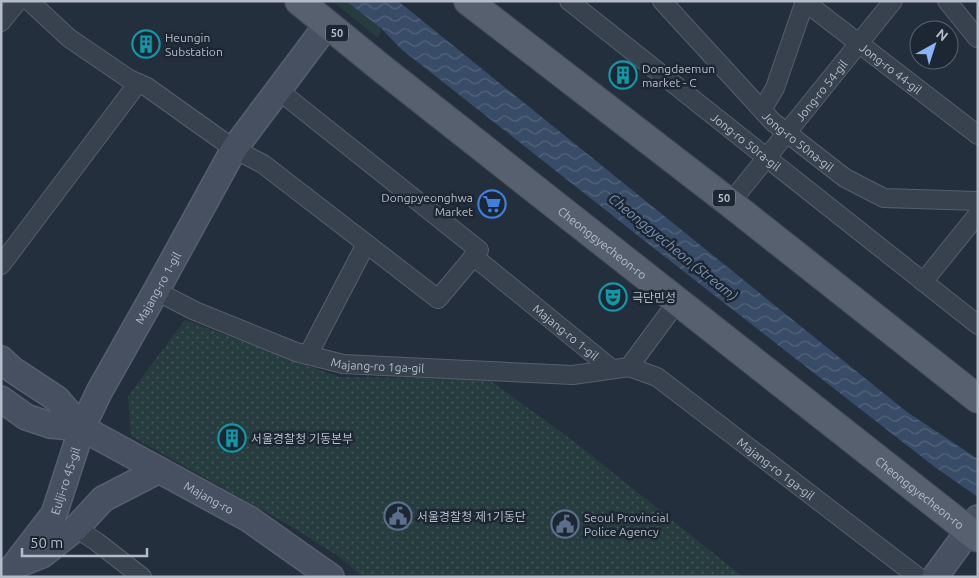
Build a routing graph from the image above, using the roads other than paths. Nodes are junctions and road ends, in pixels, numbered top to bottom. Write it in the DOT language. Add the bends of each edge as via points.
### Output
graph roads {
  1 [pos="18,1"];
  2 [pos="29,1"];
  3 [pos="299,1"];
  4 [pos="569,1"];
  5 [pos="662,1"];
  6 [pos="893,1"];
  7 [pos="947,1"];
  8 [pos="471,2"];
  9 [pos="805,2"];
  10 [pos="1,22"];
  11 [pos="327,25"];
  12 [pos="977,38"];
  13 [pos="859,44"];
  14 [pos="138,83"];
  15 [pos="278,90"];
  16 [pos="762,110"];
  17 [pos="787,133"];
  18 [pos="978,135"];
  19 [pos="234,149"];
  20 [pos="767,158"];
  21 [pos="978,201"];
  22 [pos="730,203"];
  23 [pos="978,214"];
  24 [pos="366,244"];
  25 [pos="473,256"];
  26 [pos="1,265"];
  27 [pos="923,282"];
  28 [pos="156,291"];
  29 [pos="677,302"];
  30 [pos="978,325"];
  31 [pos="308,355"];
  32 [pos="1,359"];
  33 [pos="620,368"];
  34 [pos="1,399"];
  35 [pos="978,399"];
  36 [pos="82,428"];
  37 [pos="159,470"];
  38 [pos="76,528"];
  39 [pos="975,529"];
  40 [pos="9,571"];
  41 [pos="329,576"];
  42 [pos="142,577"];
  43 [pos="918,577"];
  44 [pos="935,577"];
  1 -- 10 [label="street"];
  2 -- 14 [label="street" via="69,38"];
  3 -- 11 [label="main road, Cheonggyecheon-ro / 50"];
  4 -- 20 [label="street, Jong-ro 50ra-gil"];
  5 -- 16 [label="street, Jong-ro 50na-gil"];
  6 -- 13 [label="street, Jong-ro 54-gil"];
  7 -- 12 [label="street"];
  8 -- 22 [label="main road, 50"];
  9 -- 13 [label="street, Jong-ro 44-gil"];
  9 -- 16 [label="street, Jong-ro 44-gil" via="775,88"];
  11 -- 15 [label="main road, Majang-ro 1-gil"];
  11 -- 29 [label="main road, Cheonggyecheon-ro / 50"];
  13 -- 17 [label="street, Jong-ro 54-gil"];
  13 -- 18 [label="street, Jong-ro 44-gil"];
  14 -- 19 [label="street"];
  14 -- 26 [label="street"];
  15 -- 19 [label="main road, Majang-ro 1-gil"];
  15 -- 25 [label="street, Majang-ro 1-gil" via="479,250"];
  16 -- 17 [label="street, Jong-ro 50na-gil"];
  17 -- 20 [label="street, Jong-ro 54-gil"];
  17 -- 21 [label="street, Jong-ro 50na-gil" via="845,178 884,198"];
  19 -- 24 [label="street" via="262,164"];
  19 -- 28 [label="main road, Majang-ro 1-gil"];
  20 -- 22 [label="street, Jong-ro 54-gil"];
  20 -- 27 [label="street, Jong-ro 50ra-gil"];
  22 -- 35 [label="main road, 50"];
  23 -- 27 [label="street"];
  24 -- 25 [label="street" via="438,299"];
  24 -- 31 [label="street"];
  25 -- 33 [label="street, Majang-ro 1-gil"];
  27 -- 30 [label="street, Jong-ro 50ra-gil"];
  28 -- 31 [label="street, Majang-ro 1ga-gil" via="195,311"];
  28 -- 36 [label="main road, Majang-ro 1-gil"];
  29 -- 33 [label="street"];
  29 -- 39 [label="main road, Cheonggyecheon-ro / 50"];
  31 -- 33 [label="street, Majang-ro 1ga-gil" via="342,364 563,375"];
  32 -- 36 [label="main road, Majang-ro" via="57,399"];
  33 -- 43 [label="street, Majang-ro 1ga-gil" via="658,377"];
  34 -- 36 [label="main road, Majang-ro" via="26,417 50,425"];
  36 -- 37 [label="main road, Majang-ro"];
  36 -- 40 [label="main road, Eulji-ro 45-gil" via="54,514"];
  37 -- 38 [label="main road" via="103,500"];
  37 -- 41 [label="main road, Majang-ro" via="249,519"];
  38 -- 40 [label="main road" via="42,555"];
  38 -- 42 [label="street"];
  39 -- 44 [label="main road"];
}
